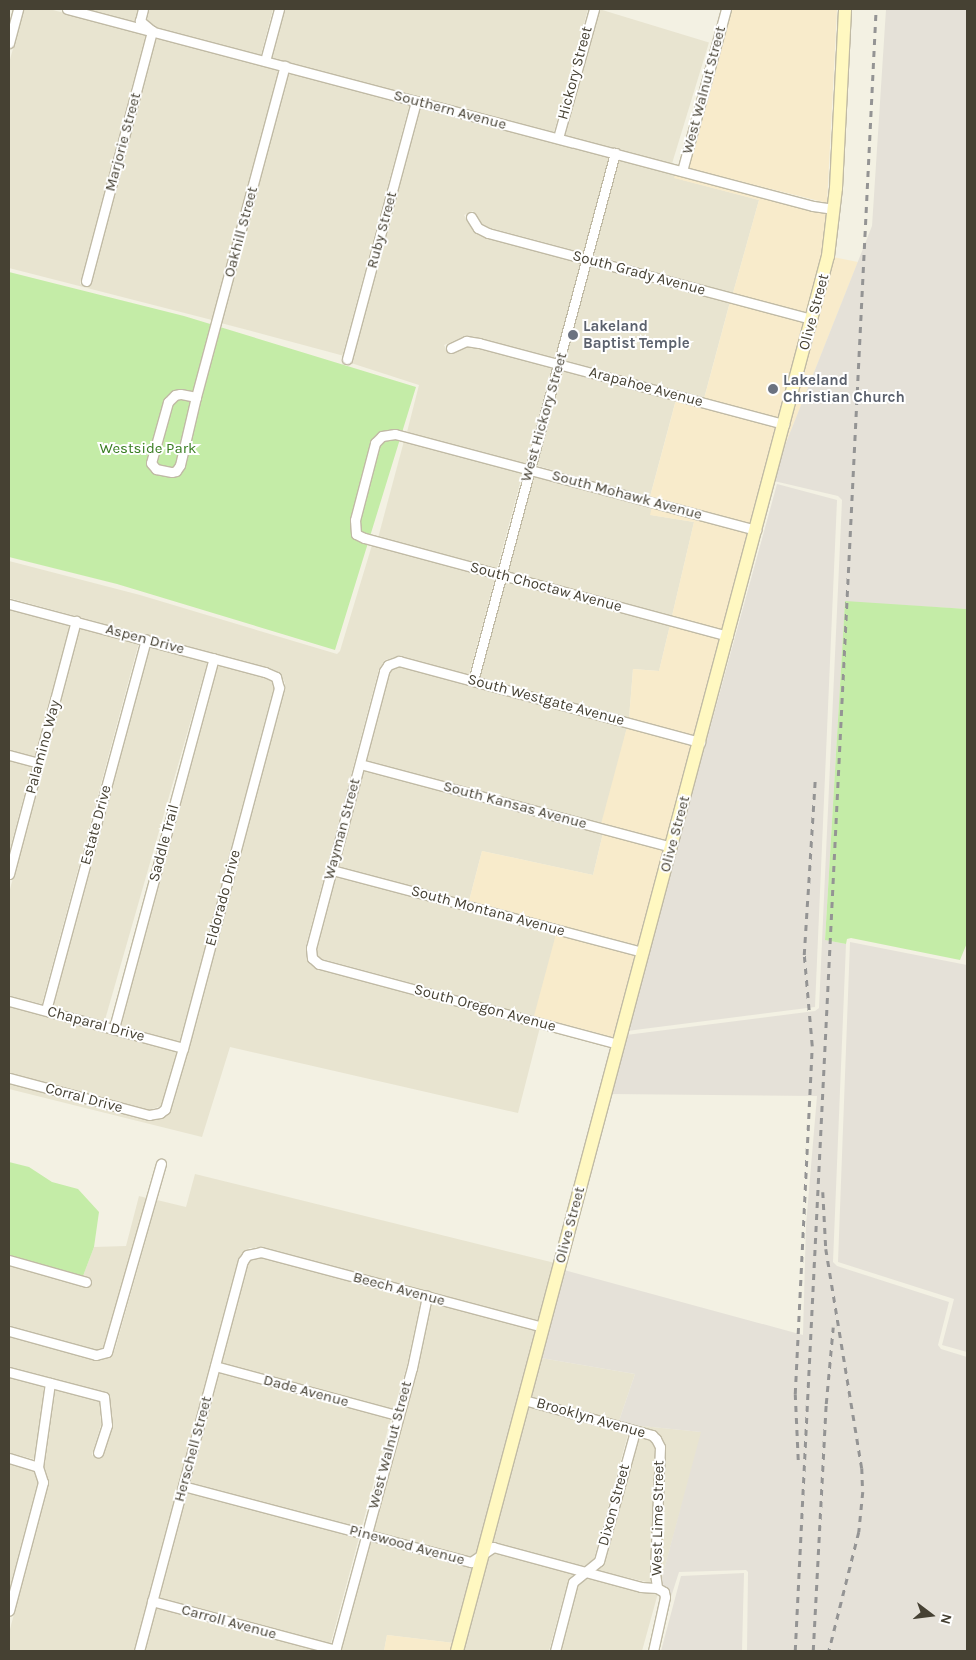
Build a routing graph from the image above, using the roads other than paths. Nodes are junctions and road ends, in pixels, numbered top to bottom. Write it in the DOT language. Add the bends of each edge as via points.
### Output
graph roads {
  1 [pos="18,9"];
  2 [pos="67,9"];
  3 [pos="143,9"];
  4 [pos="279,9"];
  5 [pos="594,9"];
  6 [pos="726,9"];
  7 [pos="845,9"];
  8 [pos="152,31"];
  9 [pos="9,43"];
  10 [pos="265,61"];
  11 [pos="285,66"];
  12 [pos="416,101"];
  13 [pos="558,138"];
  14 [pos="615,154"];
  15 [pos="682,171"];
  16 [pos="834,209"];
  17 [pos="471,217"];
  18 [pos="588,258"];
  19 [pos="86,281"];
  20 [pos="812,319"];
  21 [pos="451,348"];
  22 [pos="347,359"];
  23 [pos="558,364"];
  24 [pos="196,397"];
  25 [pos="784,424"];
  26 [pos="530,470"];
  27 [pos="756,530"];
  28 [pos="364,538"];
  29 [pos="502,575"];
  30 [pos="9,604"];
  31 [pos="76,621"];
  32 [pos="728,636"];
  33 [pos="146,639"];
  34 [pos="214,658"];
  35 [pos="392,662"];
  36 [pos="278,680"];
  37 [pos="473,680"];
  38 [pos="700,742"];
  39 [pos="9,755"];
  40 [pos="38,763"];
  41 [pos="360,764"];
  42 [pos="671,847"];
  43 [pos="332,870"];
  44 [pos="9,874"];
  45 [pos="643,952"];
  46 [pos="351,972"];
  47 [pos="9,1000"];
  48 [pos="46,1010"];
  49 [pos="114,1028"];
  50 [pos="618,1044"];
  51 [pos="184,1048"];
  52 [pos="9,1078"];
  53 [pos="160,1113"];
  54 [pos="161,1164"];
  55 [pos="254,1252"];
  56 [pos="9,1260"];
  57 [pos="86,1282"];
  58 [pos="427,1296"];
  59 [pos="544,1327"];
  60 [pos="9,1331"];
  61 [pos="215,1366"];
  62 [pos="9,1372"];
  63 [pos="50,1383"];
  64 [pos="524,1400"];
  65 [pos="397,1415"];
  66 [pos="635,1430"];
  67 [pos="656,1439"];
  68 [pos="98,1452"];
  69 [pos="9,1458"];
  70 [pos="38,1467"];
  71 [pos="183,1486"];
  72 [pos="366,1535"];
  73 [pos="482,1555"];
  74 [pos="585,1572"];
  75 [pos="657,1588"];
  76 [pos="152,1601"];
  77 [pos="9,1611"];
  78 [pos="139,1651"];
  79 [pos="336,1651"];
  80 [pos="457,1651"];
  81 [pos="554,1651"];
  82 [pos="653,1651"];
  1 -- 9 [label="street"];
  2 -- 8 [label="street, Southern Avenue"];
  3 -- 8 [label="street" via="140,21"];
  4 -- 10 [label="street"];
  5 -- 13 [label="street, Hickory Street"];
  6 -- 15 [label="street, West Walnut Street"];
  7 -- 16 [label="main road, Olive Street"];
  8 -- 10 [label="street, Southern Avenue"];
  8 -- 19 [label="street, Marjorie Street"];
  10 -- 11 [label="street, Southern Avenue"];
  11 -- 12 [label="street, Southern Avenue"];
  11 -- 24 [label="street, Oakhill Street"];
  12 -- 13 [label="street, Southern Avenue"];
  12 -- 22 [label="street, Ruby Street"];
  13 -- 14 [label="street, Southern Avenue"];
  14 -- 15 [label="street, Southern Avenue"];
  14 -- 18 [label="street, West Hickory Street"];
  15 -- 16 [label="street, Southern Avenue"];
  16 -- 20 [label="main road, Olive Street" via="828,256"];
  17 -- 18 [label="street, South Grady Avenue" via="478,228 488,233"];
  18 -- 20 [label="street, South Grady Avenue"];
  18 -- 23 [label="street, West Hickory Street"];
  20 -- 25 [label="main road, Olive Street"];
  21 -- 23 [label="street, Arapahoe Avenue" via="466,341"];
  23 -- 25 [label="street, Arapahoe Avenue"];
  23 -- 26 [label="street, West Hickory Street"];
  24 -- 24 [label="street, Oakhill Street" via="180,394 168,402 151,463 156,469 172,472 180,466"];
  25 -- 27 [label="main road, Olive Street"];
  26 -- 27 [label="street, South Mohawk Avenue"];
  26 -- 28 [label="street, South Mohawk Avenue" via="399,435 382,436 375,442 355,520 356,534"];
  26 -- 29 [label="street, West Hickory Street"];
  27 -- 32 [label="main road, Olive Street"];
  28 -- 29 [label="street, South Choctaw Avenue"];
  29 -- 32 [label="street, South Choctaw Avenue"];
  29 -- 37 [label="street, West Hickory Street"];
  30 -- 31 [label="street, Aspen Drive"];
  31 -- 33 [label="street, Aspen Drive"];
  31 -- 40 [label="street, Palamino Way"];
  32 -- 38 [label="main road, Olive Street"];
  33 -- 34 [label="street, Aspen Drive"];
  33 -- 48 [label="street, Estate Drive"];
  34 -- 36 [label="street, Aspen Drive" via="272,674"];
  34 -- 49 [label="street, Saddle Trail"];
  35 -- 37 [label="street, South Westgate Avenue"];
  35 -- 41 [label="street, Wayman Street" via="384,671"];
  36 -- 51 [label="street, Eldorado Drive" via="280,688"];
  37 -- 38 [label="street, South Westgate Avenue"];
  38 -- 42 [label="main road, Olive Street"];
  39 -- 40 [label="street"];
  40 -- 44 [label="street, Palamino Way"];
  41 -- 42 [label="street, South Kansas Avenue"];
  41 -- 43 [label="street, Wayman Street"];
  42 -- 45 [label="main road, Olive Street"];
  43 -- 45 [label="street, South Montana Avenue"];
  43 -- 46 [label="street, Wayman Street" via="311,953 314,962"];
  45 -- 50 [label="main road, Olive Street"];
  46 -- 50 [label="street, South Oregon Avenue"];
  47 -- 48 [label="street, Chaparal Drive"];
  48 -- 49 [label="street, Chaparal Drive"];
  49 -- 51 [label="street, Chaparal Drive"];
  50 -- 59 [label="main road, Olive Street"];
  51 -- 53 [label="street, Eldorado Drive" via="168,1103"];
  52 -- 53 [label="street, Corral Drive" via="149,1115"];
  54 -- 60 [label="street" via="107,1352 96,1355"];
  55 -- 58 [label="street, Beech Avenue"];
  55 -- 61 [label="street, Herschell Street" via="243,1261"];
  56 -- 57 [label="street"];
  58 -- 59 [label="street, Beech Avenue"];
  58 -- 65 [label="street, West Walnut Street" via="412,1368"];
  59 -- 64 [label="main road, Olive Street"];
  61 -- 65 [label="street, Dade Avenue"];
  61 -- 71 [label="street, Herschell Street"];
  62 -- 63 [label="street"];
  63 -- 68 [label="street" via="104,1397 106,1426"];
  63 -- 70 [label="street"];
  64 -- 66 [label="street, Brooklyn Avenue"];
  64 -- 73 [label="main road, Olive Street"];
  65 -- 72 [label="street, West Walnut Street"];
  66 -- 67 [label="street, Brooklyn Avenue"];
  66 -- 74 [label="street, Dixon Street" via="599,1561"];
  67 -- 75 [label="street, West Lime Street" via="660,1447"];
  69 -- 70 [label="street"];
  70 -- 77 [label="street" via="43,1482"];
  71 -- 72 [label="street, Pinewood Avenue"];
  71 -- 76 [label="street, Herschell Street"];
  72 -- 73 [label="street, Pinewood Avenue" via="472,1562"];
  72 -- 79 [label="street, West Walnut Street"];
  73 -- 74 [label="street, Pinewood Avenue" via="493,1547"];
  73 -- 80 [label="main road, Olive Street"];
  74 -- 75 [label="street, Pinewood Avenue"];
  74 -- 81 [label="street, Dixon Street" via="573,1582"];
  75 -- 82 [label="street, West Lime Street" via="666,1597"];
  76 -- 78 [label="street, Herschell Street"];
  76 -- 79 [label="street, Carroll Avenue"];
}
